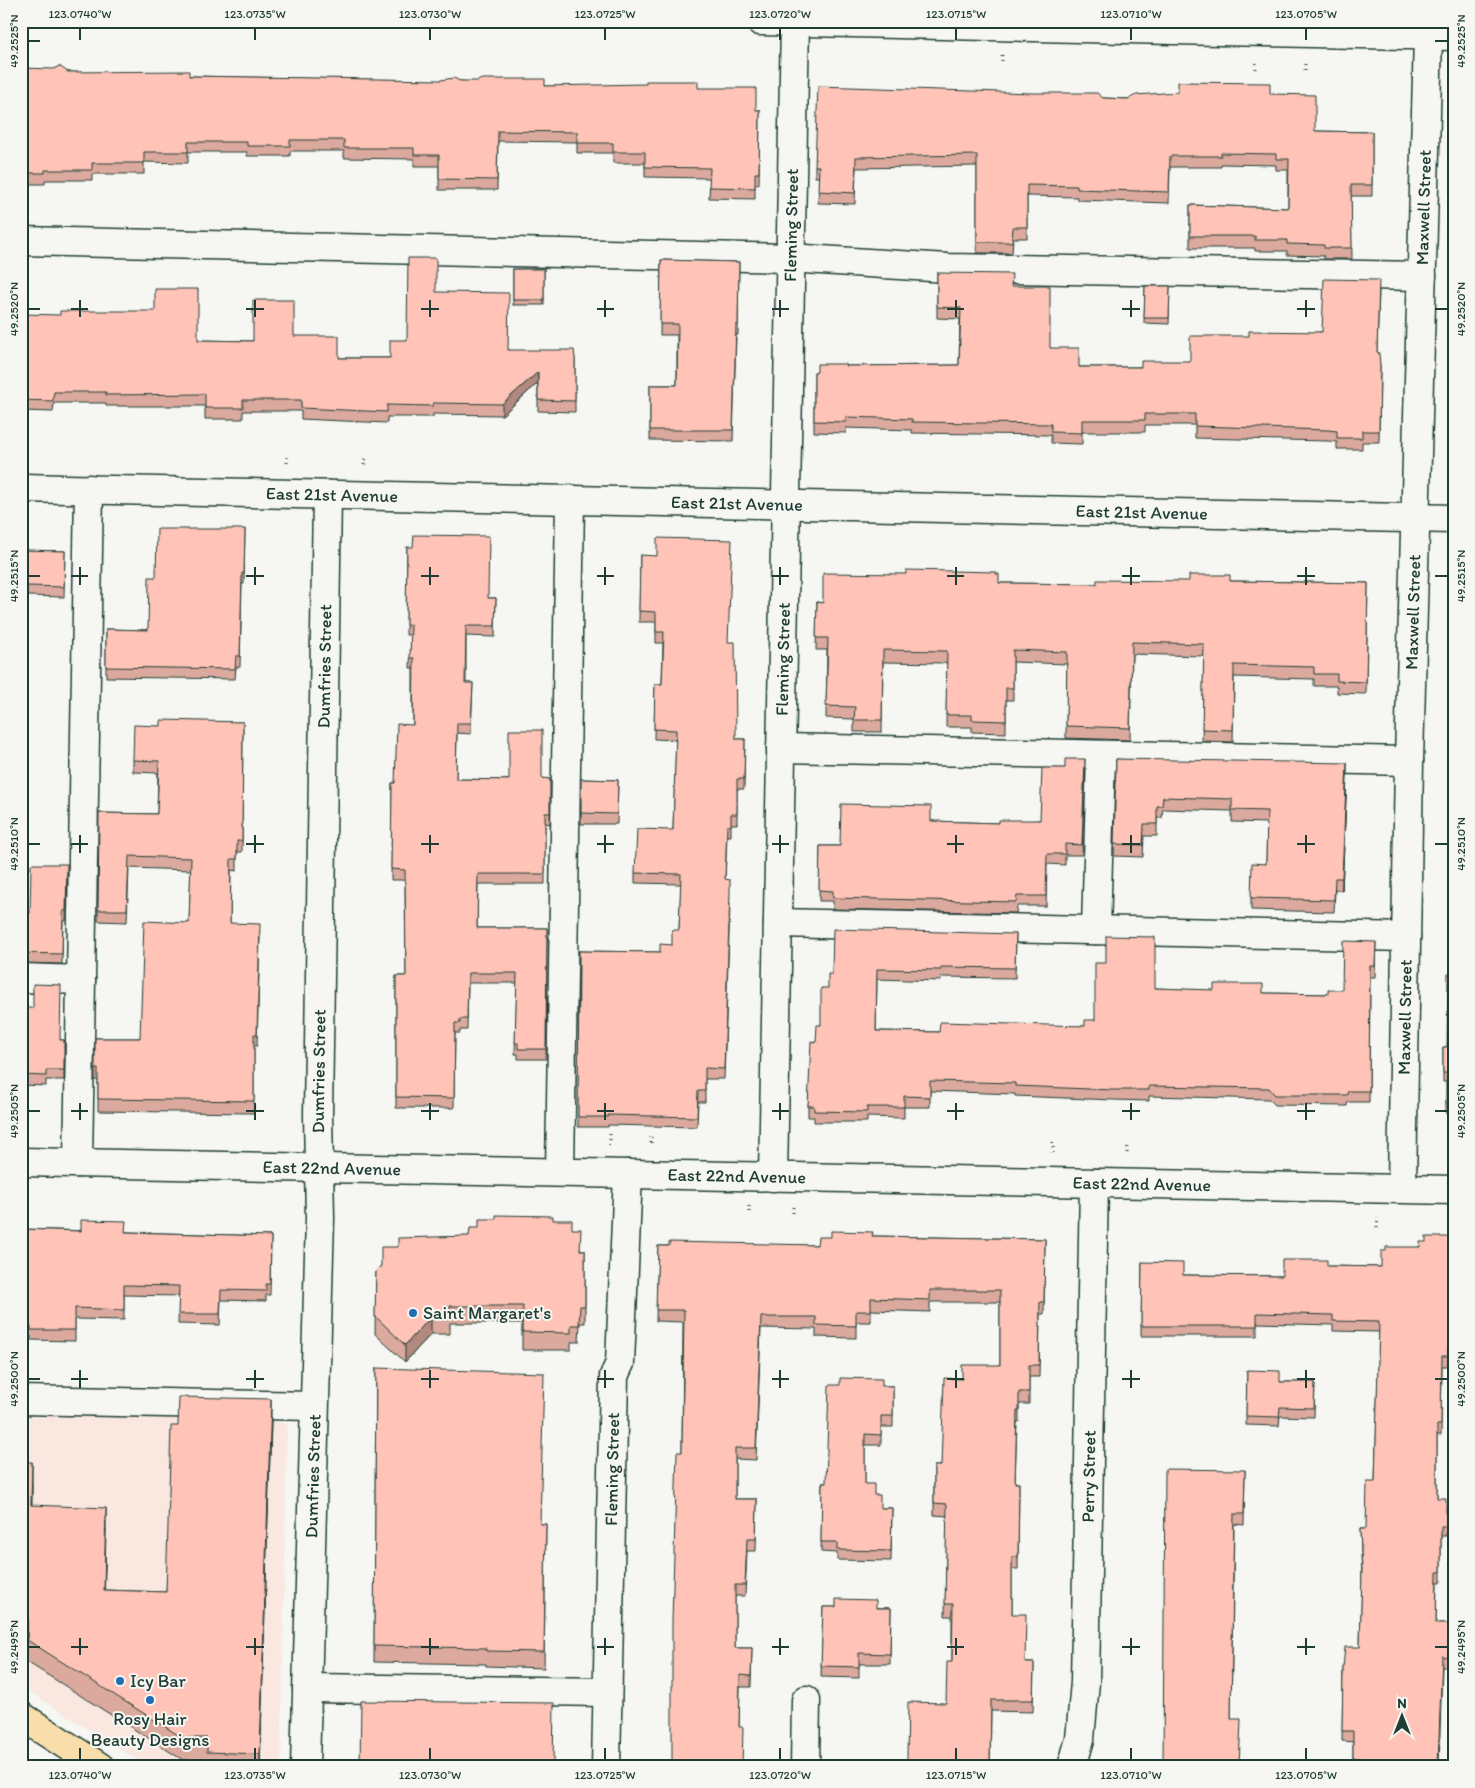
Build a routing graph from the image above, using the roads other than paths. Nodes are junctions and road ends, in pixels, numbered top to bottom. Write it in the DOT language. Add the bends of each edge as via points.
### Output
graph roads {
  1 [pos="760,21"];
  2 [pos="795,22"];
  3 [pos="944,23"];
  4 [pos="1283,26"];
  5 [pos="1441,36"];
  6 [pos="21,241"];
  7 [pos="789,258"];
  8 [pos="1422,276"];
  9 [pos="21,488"];
  10 [pos="90,489"];
  11 [pos="327,495"];
  12 [pos="570,499"];
  13 [pos="786,506"];
  14 [pos="1416,518"];
  15 [pos="1454,519"];
  16 [pos="781,748"];
  17 [pos="1101,756"];
  18 [pos="1409,761"];
  19 [pos="778,923"];
  20 [pos="1096,930"];
  21 [pos="1406,938"];
  22 [pos="21,978"];
  23 [pos="81,980"];
  24 [pos="21,1162"];
  25 [pos="78,1163"];
  26 [pos="319,1168"];
  27 [pos="560,1172"];
  28 [pos="628,1174"];
  29 [pos="773,1177"];
  30 [pos="1094,1183"];
  31 [pos="1402,1188"];
  32 [pos="1454,1190"];
  33 [pos="21,1400"];
  34 [pos="314,1406"];
  35 [pos="307,1688"];
  36 [pos="607,1692"];
  37 [pos="806,1700"];
  38 [pos="21,1716"];
  39 [pos="100,1767"];
  40 [pos="305,1767"];
  41 [pos="606,1767"];
  42 [pos="805,1767"];
  43 [pos="1072,1767"];
  1 -- 2 [label="street"];
  2 -- 3 [label="street"];
  2 -- 7 [label="street, Fleming Street"];
  3 -- 4 [label="street"];
  4 -- 5 [label="street"];
  5 -- 8 [label="street, Maxwell Street"];
  6 -- 7 [label="street"];
  7 -- 8 [label="street" via="947,268"];
  7 -- 13 [label="street, Fleming Street"];
  8 -- 14 [label="street, Maxwell Street"];
  9 -- 10 [label="street, East 21st Avenue"];
  10 -- 11 [label="street, East 21st Avenue"];
  10 -- 23 [label="street"];
  11 -- 12 [label="street, East 21st Avenue"];
  11 -- 26 [label="street, Dumfries Street"];
  12 -- 13 [label="street, East 21st Avenue"];
  12 -- 27 [label="street"];
  13 -- 14 [label="street, East 21st Avenue"];
  13 -- 16 [label="street, Fleming Street"];
  14 -- 15 [label="street, East 21st Avenue"];
  14 -- 18 [label="street, Maxwell Street"];
  16 -- 17 [label="street"];
  16 -- 19 [label="street, Fleming Street"];
  17 -- 18 [label="street"];
  17 -- 20 [label="street"];
  18 -- 21 [label="street, Maxwell Street"];
  19 -- 20 [label="street"];
  19 -- 29 [label="street, Fleming Street"];
  20 -- 21 [label="street"];
  21 -- 31 [label="street, Maxwell Street"];
  22 -- 23 [label="street"];
  23 -- 25 [label="street"];
  24 -- 25 [label="street, East 22nd Avenue"];
  25 -- 26 [label="street, East 22nd Avenue"];
  26 -- 27 [label="street, East 22nd Avenue"];
  26 -- 34 [label="street, Dumfries Street"];
  27 -- 28 [label="street, East 22nd Avenue"];
  28 -- 29 [label="street, East 22nd Avenue"];
  28 -- 36 [label="street, Fleming Street" via="620,1363 614,1376"];
  29 -- 30 [label="street, East 22nd Avenue"];
  30 -- 31 [label="street, East 22nd Avenue"];
  30 -- 43 [label="street, Perry Street" via="1085,1682 1080,1739"];
  31 -- 32 [label="street, East 22nd Avenue"];
  33 -- 34 [label="street"];
  34 -- 35 [label="street, Dumfries Street"];
  35 -- 36 [label="street"];
  35 -- 40 [label="street, Dumfries Street"];
  36 -- 41 [label="street, Fleming Street"];
  37 -- 42 [label="street"];
  38 -- 39 [label="main road"];
}
